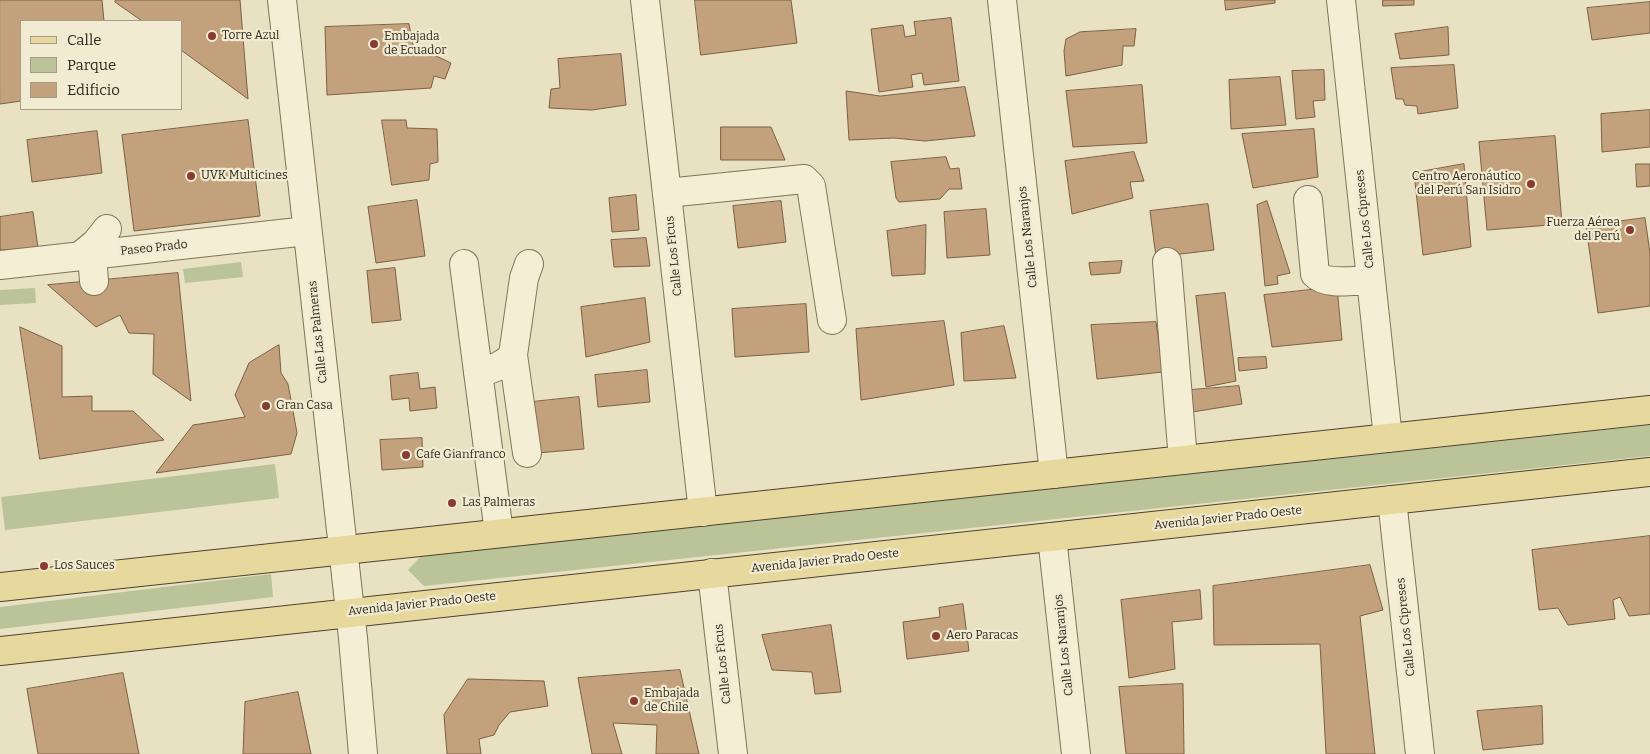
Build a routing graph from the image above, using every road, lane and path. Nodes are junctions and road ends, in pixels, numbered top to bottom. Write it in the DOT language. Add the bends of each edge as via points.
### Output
graph roads {
  1 [pos="282,0"];
  2 [pos="645,0"];
  3 [pos="1002,0"];
  4 [pos="1341,0"];
  5 [pos="667,193"];
  6 [pos="1308,200"];
  7 [pos="107,229"];
  8 [pos="307,231"];
  9 [pos="1166,262"];
  10 [pos="89,264"];
  11 [pos="464,264"];
  12 [pos="529,264"];
  13 [pos="0,265"];
  14 [pos="1371,280"];
  15 [pos="832,320"];
  16 [pos="513,355"];
  17 [pos="478,373"];
  18 [pos="1650,410"];
  19 [pos="1388,438"];
  20 [pos="526,453"];
  21 [pos="1182,460"];
  22 [pos="1650,472"];
  23 [pos="1054,474"];
  24 [pos="1392,500"];
  25 [pos="702,512"];
  26 [pos="499,534"];
  27 [pos="1052,537"];
  28 [pos="342,550"];
  29 [pos="712,573"];
  30 [pos="0,587"];
  31 [pos="350,613"];
  32 [pos="0,651"];
  33 [pos="363,754"];
  34 [pos="732,754"];
  35 [pos="1076,754"];
  36 [pos="1420,754"];
  1 -- 8 [label="street, Calle Las Palmeras"];
  2 -- 5 [label="street, Calle Los Ficus"];
  3 -- 23 [label="street, Calle Los Naranjos"];
  4 -- 14 [label="street, Calle Los Cipreses"];
  5 -- 15 [label="street" via="804,178 811,186"];
  5 -- 25 [label="street, Calle Los Ficus"];
  6 -- 14 [label="street" via="1315,274 1328,281"];
  7 -- 10 [label="street" via="96,243"];
  8 -- 10 [label="street, Paseo Prado"];
  8 -- 28 [label="street, Calle Las Palmeras"];
  9 -- 21 [label="street"];
  10 -- 13 [label="street, Paseo Prado"];
  11 -- 17 [label="street"];
  12 -- 16 [label="street" via="524,278"];
  14 -- 19 [label="street, Calle Los Cipreses"];
  16 -- 17 [label="street" via="497,368"];
  16 -- 20 [label="street"];
  17 -- 26 [label="street"];
  18 -- 19 [label="main road"];
  19 -- 21 [label="main road"];
  21 -- 23 [label="main road"];
  22 -- 24 [label="main road, Avenida Javier Prado Oeste"];
  23 -- 25 [label="main road"];
  24 -- 27 [label="main road, Avenida Javier Prado Oeste"];
  24 -- 36 [label="street, Calle Los Cipreses"];
  25 -- 26 [label="main road"];
  26 -- 28 [label="main road"];
  27 -- 29 [label="main road, Avenida Javier Prado Oeste"];
  27 -- 35 [label="street, Calle Los Naranjos"];
  28 -- 30 [label="main road"];
  28 -- 31 [label="street, Calle Las Palmeras"];
  29 -- 31 [label="main road, Avenida Javier Prado Oeste"];
  29 -- 34 [label="street, Calle Los Ficus"];
  31 -- 32 [label="main road, Avenida Javier Prado Oeste"];
  31 -- 33 [label="street, Calle Las Palmeras"];
}
